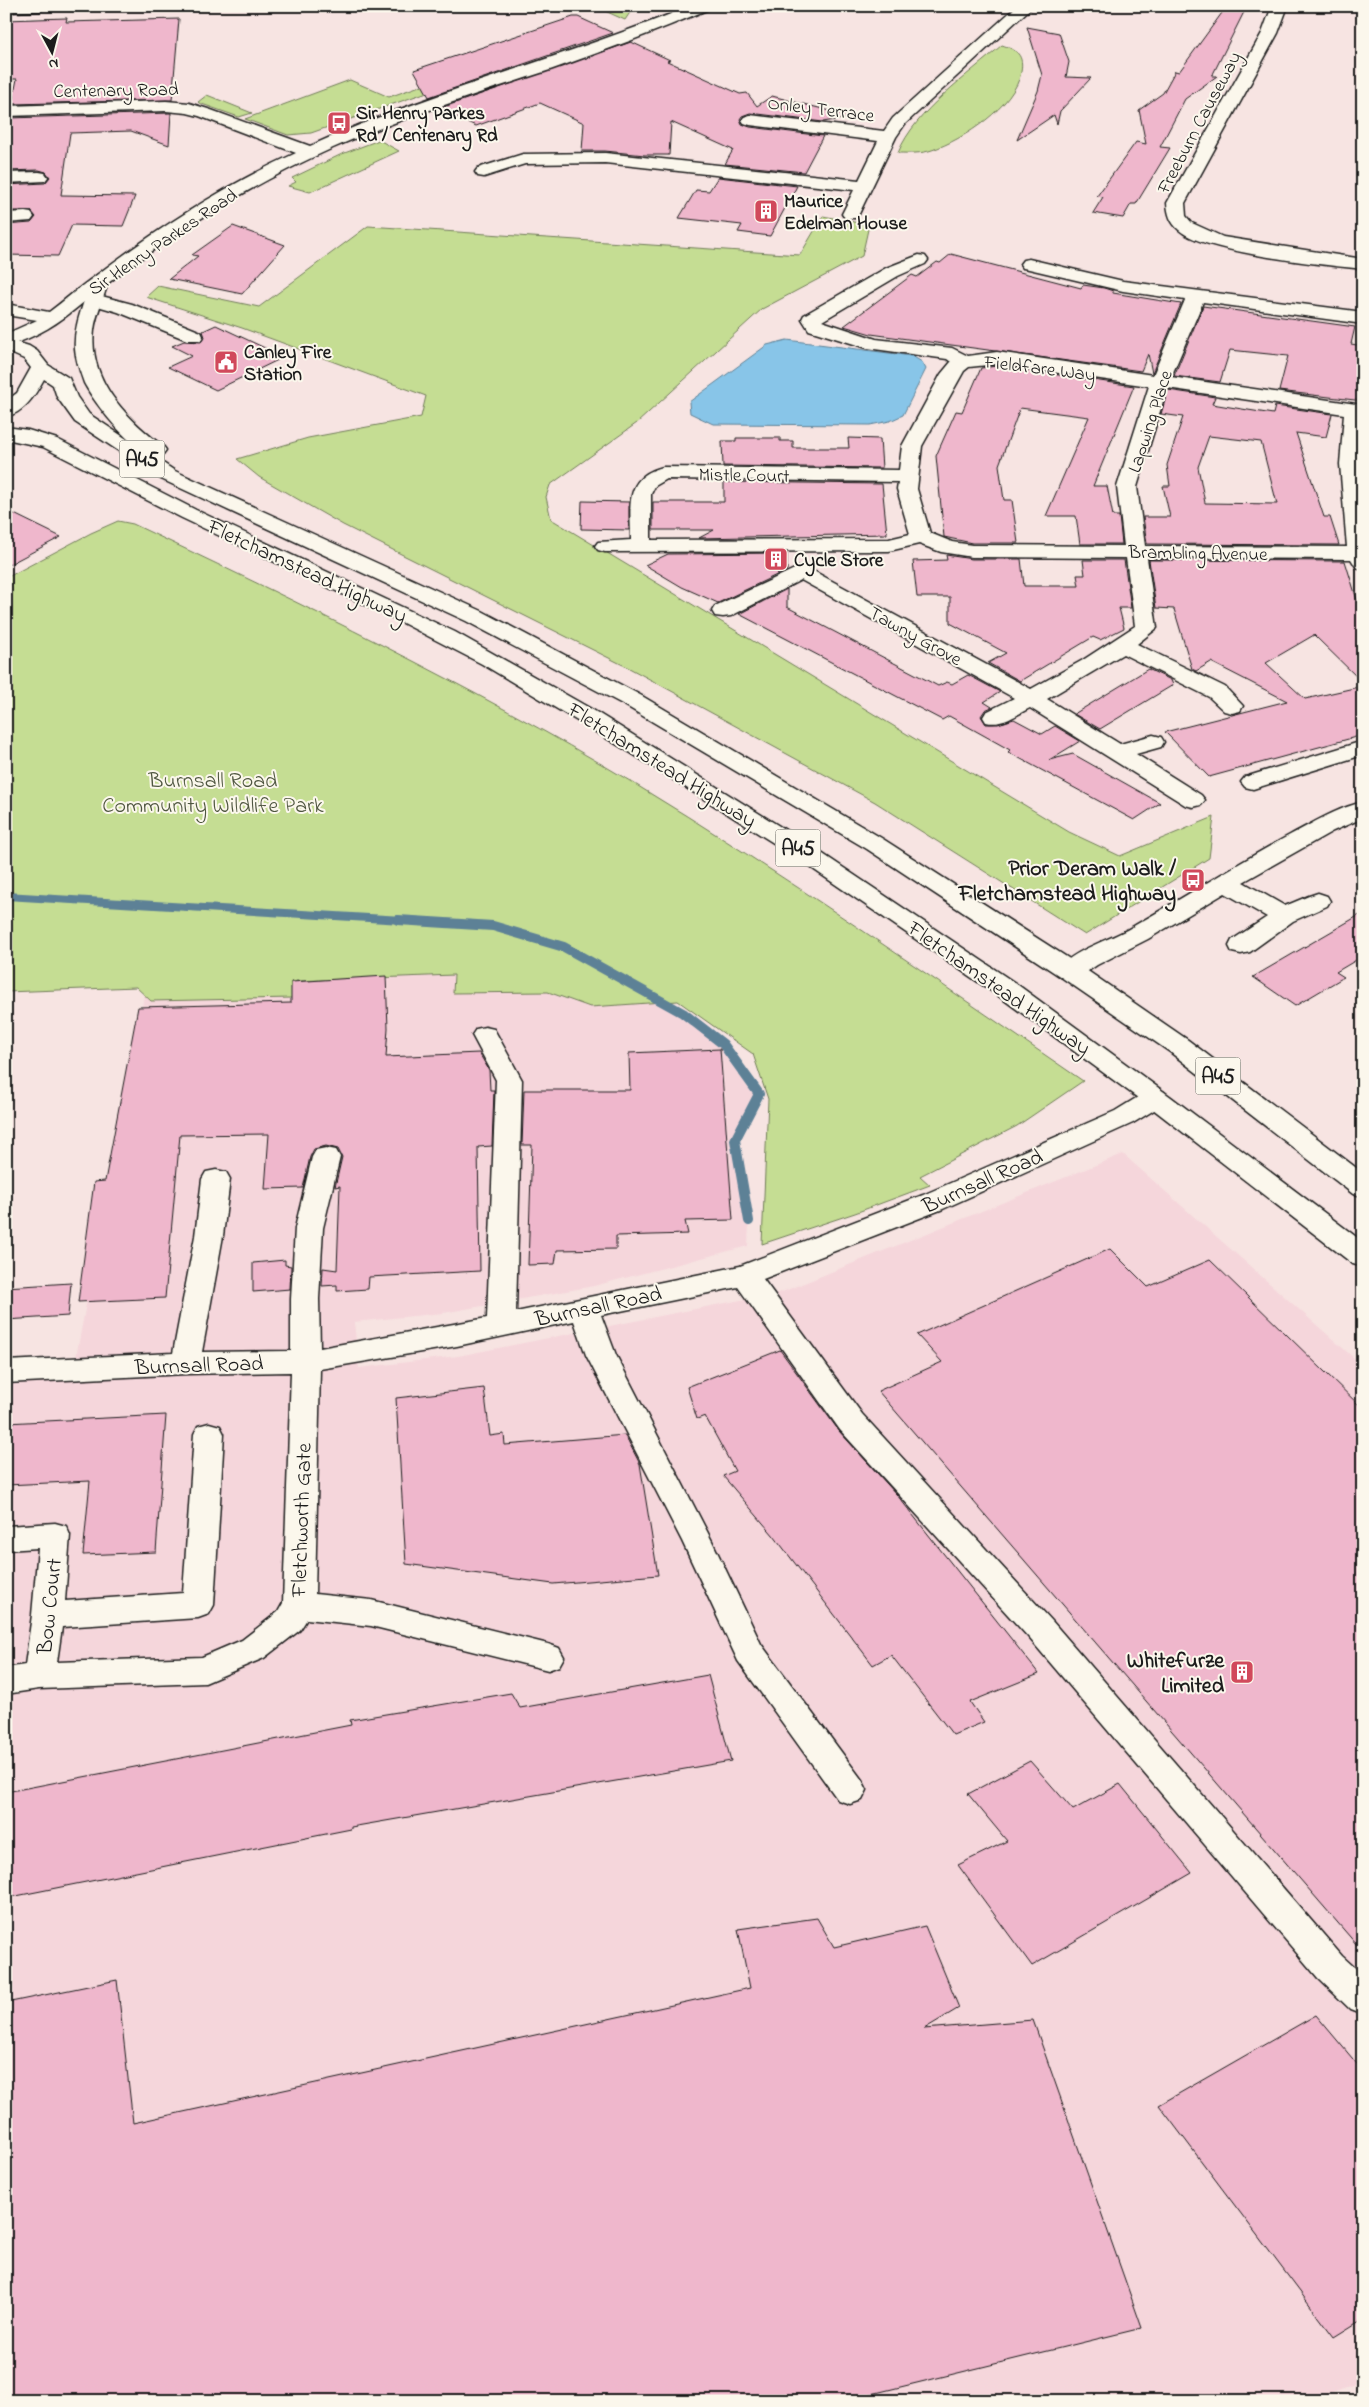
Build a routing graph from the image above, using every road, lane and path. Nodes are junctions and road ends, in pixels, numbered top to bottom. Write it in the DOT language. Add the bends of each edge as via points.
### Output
graph roads {
  1 [pos="40,6"];
  2 [pos="704,6"];
  3 [pos="1026,6"];
  4 [pos="1280,6"];
  5 [pos="6,7"];
  6 [pos="650,11"];
  7 [pos="640,32"];
  8 [pos="6,111"];
  9 [pos="750,120"];
  10 [pos="888,137"];
  11 [pos="310,152"];
  12 [pos="484,172"];
  13 [pos="39,177"];
  14 [pos="6,178"];
  15 [pos="863,186"];
  16 [pos="851,214"];
  17 [pos="25,217"];
  18 [pos="6,218"];
  19 [pos="919,260"];
  20 [pos="1029,264"];
  21 [pos="1363,264"];
  22 [pos="91,292"];
  23 [pos="1196,296"];
  24 [pos="6,309"];
  25 [pos="1363,318"];
  26 [pos="52,319"];
  27 [pos="194,336"];
  28 [pos="6,340"];
  29 [pos="6,345"];
  30 [pos="964,362"];
  31 [pos="39,364"];
  32 [pos="1159,382"];
  33 [pos="6,411"];
  34 [pos="1358,411"];
  35 [pos="6,433"];
  36 [pos="909,476"];
  37 [pos="267,521"];
  38 [pos="921,537"];
  39 [pos="846,545"];
  40 [pos="605,546"];
  41 [pos="641,546"];
  42 [pos="1135,551"];
  43 [pos="1361,556"];
  44 [pos="801,572"];
  45 [pos="723,611"];
  46 [pos="1122,646"];
  47 [pos="1032,698"];
  48 [pos="1232,706"];
  49 [pos="994,717"];
  50 [pos="1153,742"];
  51 [pos="1363,748"];
  52 [pos="1117,752"];
  53 [pos="1262,776"];
  54 [pos="1193,800"];
  55 [pos="1363,809"];
  56 [pos="1226,884"];
  57 [pos="1318,901"];
  58 [pos="1284,916"];
  59 [pos="1241,946"];
  60 [pos="1070,971"];
  61 [pos="485,1035"];
  62 [pos="1155,1098"];
  63 [pos="326,1157"];
  64 [pos="216,1179"];
  65 [pos="1363,1187"];
  66 [pos="1363,1257"];
  67 [pos="745,1275"];
  68 [pos="584,1308"];
  69 [pos="502,1325"];
  70 [pos="306,1361"];
  71 [pos="186,1363"];
  72 [pos="6,1372"];
  73 [pos="209,1434"];
  74 [pos="6,1538"];
  75 [pos="299,1605"];
  76 [pos="48,1614"];
  77 [pos="548,1657"];
  78 [pos="39,1676"];
  79 [pos="6,1681"];
  80 [pos="850,1790"];
  81 [pos="1363,1998"];
  1 -- 5 [label="main road"];
  2 -- 7 [label="main road, Sir Henry Parkes Road"];
  3 -- 10 [label="main road" via="899,122"];
  4 -- 21 [label="main road, Freeburn Causeway" via="1270,33 1176,203 1175,212 1188,229 1214,240"];
  6 -- 7 [label="main road"];
  7 -- 11 [label="main road, Sir Henry Parkes Road" via="386,120"];
  8 -- 11 [label="main road, Centenary Road" via="188,108"];
  9 -- 10 [label="main road, Onley Terrace"];
  10 -- 15 [label="main road"];
  11 -- 22 [label="main road, Sir Henry Parkes Road" via="193,214"];
  12 -- 15 [label="main road" via="522,159 605,158"];
  13 -- 14 [label="main road"];
  15 -- 16 [label="main road"];
  17 -- 18 [label="main road"];
  19 -- 30 [label="main road" via="892,272 812,319 816,326 874,344 952,354"];
  20 -- 23 [label="main road" via="1123,286"];
  22 -- 26 [label="main road, Sir Henry Parkes Road"];
  22 -- 27 [label="main road"];
  22 -- 37 [label="main road" via="85,331 86,351 101,396 138,438"];
  23 -- 25 [label="main road"];
  23 -- 32 [label="main road, Lapwing Place"];
  24 -- 26 [label="main road"];
  26 -- 28 [label="main road, Sir Henry Parkes Road"];
  26 -- 31 [label="main road, Sir Henry Parkes Road" via="40,341"];
  29 -- 31 [label="main road, A45" via="21,348"];
  30 -- 32 [label="main road, Fieldfare Way" via="997,358"];
  30 -- 36 [label="main road, Fieldfare Way" via="951,374 912,446"];
  31 -- 33 [label="main road, Sir Henry Parkes Road" via="25,396"];
  31 -- 37 [label="main road, Fletchamstead Highway / A45" via="62,382 67,397 82,418 114,441 168,475"];
  32 -- 34 [label="main road, Fieldfare Way"];
  32 -- 42 [label="main road, Lapwing Place" via="1128,487"];
  34 -- 43 [label="main road" via="1350,464"];
  35 -- 62 [label="main road, Fletchamstead Highway / A45" via="40,439 95,464 187,513 404,615 527,680 826,866 960,957"];
  36 -- 38 [label="main road, Fieldfare Way" via="907,489"];
  36 -- 41 [label="main road, Mistle Court" via="663,473 646,483 641,494"];
  37 -- 60 [label="main road, Fletchamstead Highway / A45" via="474,616 634,700 875,844"];
  38 -- 39 [label="main road" via="889,545"];
  38 -- 42 [label="main road, Brambling Avenue" via="948,548 972,551"];
  39 -- 41 [label="main road"];
  39 -- 44 [label="main road"];
  40 -- 41 [label="main road"];
  42 -- 43 [label="main road, Brambling Avenue"];
  42 -- 46 [label="main road" via="1146,628"];
  44 -- 45 [label="main road"];
  44 -- 47 [label="main road, Tawny Grove"];
  46 -- 47 [label="main road"];
  46 -- 48 [label="main road" via="1217,692"];
  47 -- 49 [label="main road"];
  47 -- 52 [label="main road, Tawny Grove"];
  50 -- 52 [label="main road"];
  51 -- 53 [label="main road"];
  52 -- 54 [label="main road, Tawny Grove"];
  55 -- 56 [label="main road" via="1264,858"];
  56 -- 58 [label="main road"];
  56 -- 60 [label="main road"];
  57 -- 58 [label="main road"];
  58 -- 59 [label="main road"];
  60 -- 65 [label="main road, Fletchamstead Highway / A45" via="1179,1046"];
  61 -- 69 [label="main road" via="509,1080"];
  62 -- 66 [label="main road, Fletchamstead Highway / A45"];
  62 -- 67 [label="main road, Burnsall Road" via="1124,1117 933,1202"];
  63 -- 70 [label="main road, Fletchworth Gate" via="309,1228"];
  64 -- 71 [label="main road"];
  67 -- 68 [label="main road, Burnsall Road"];
  67 -- 81 [label="main road" via="851,1422 1042,1630 1330,1967"];
  68 -- 69 [label="main road, Burnsall Road"];
  68 -- 80 [label="main road" via="601,1355 697,1541 749,1652"];
  69 -- 70 [label="main road, Burnsall Road"];
  70 -- 71 [label="main road, Burnsall Road"];
  70 -- 75 [label="main road, Fletchworth Gate"];
  71 -- 72 [label="main road, Burnsall Road"];
  73 -- 76 [label="main road" via="198,1605"];
  74 -- 76 [label="main road, Bow Court" via="55,1535"];
  75 -- 77 [label="main road" via="371,1613"];
  75 -- 78 [label="main road, Fletchworth Gate" via="288,1620 253,1649 204,1670"];
  76 -- 78 [label="main road, Bow Court"];
  78 -- 79 [label="main road, Fletchworth Gate"];
}
